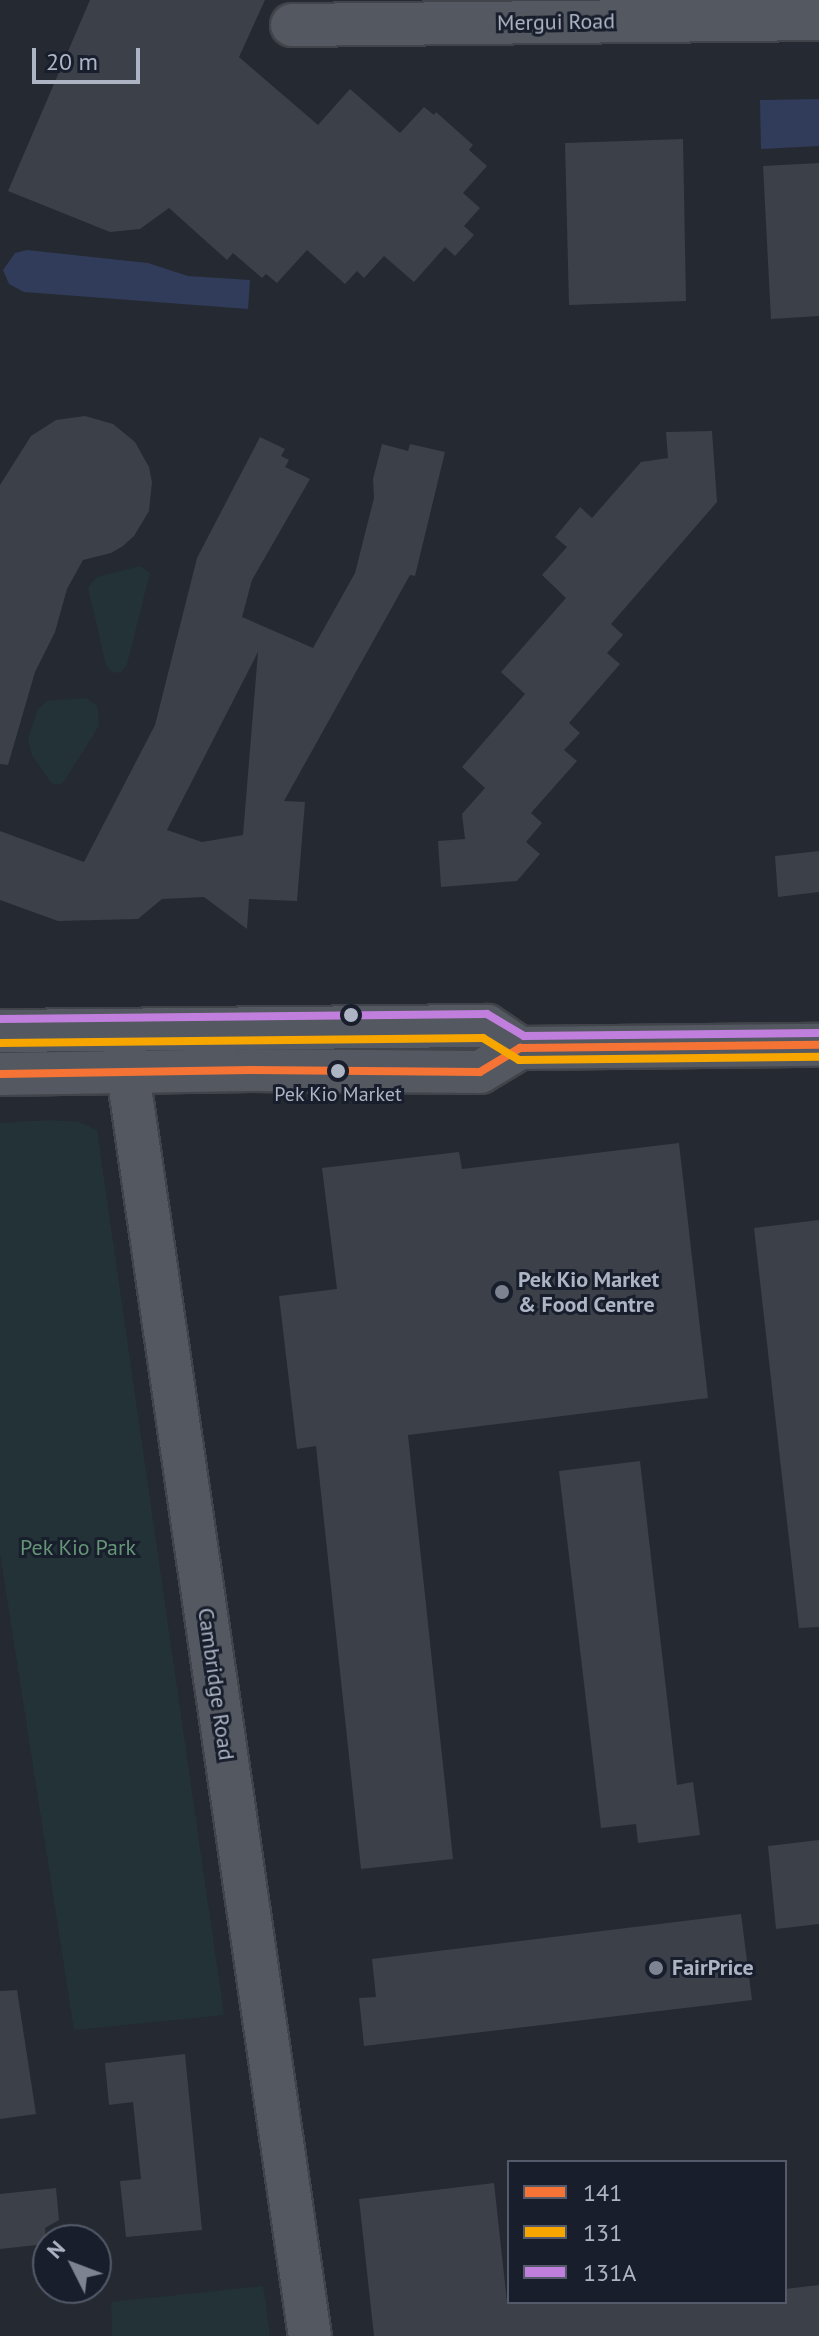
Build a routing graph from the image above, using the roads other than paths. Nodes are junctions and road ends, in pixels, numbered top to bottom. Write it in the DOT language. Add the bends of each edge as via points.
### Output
graph roads {
  1 [pos="819,19"];
  2 [pos="292,25"];
  3 [pos="0,1031"];
  4 [pos="122,1032"];
  5 [pos="819,1045"];
  6 [pos="520,1048"];
  7 [pos="128,1073"];
  8 [pos="0,1074"];
  9 [pos="310,2336"];
  1 -- 2 [label="street, Mergui Road"];
  3 -- 4 [label="street"];
  4 -- 6 [label="street" via="487,1026"];
  4 -- 7 [label="street, Cambridge Road"];
  5 -- 6 [label="street"];
  6 -- 7 [label="street" via="480,1072"];
  7 -- 8 [label="street"];
  7 -- 9 [label="street, Cambridge Road"];
}
